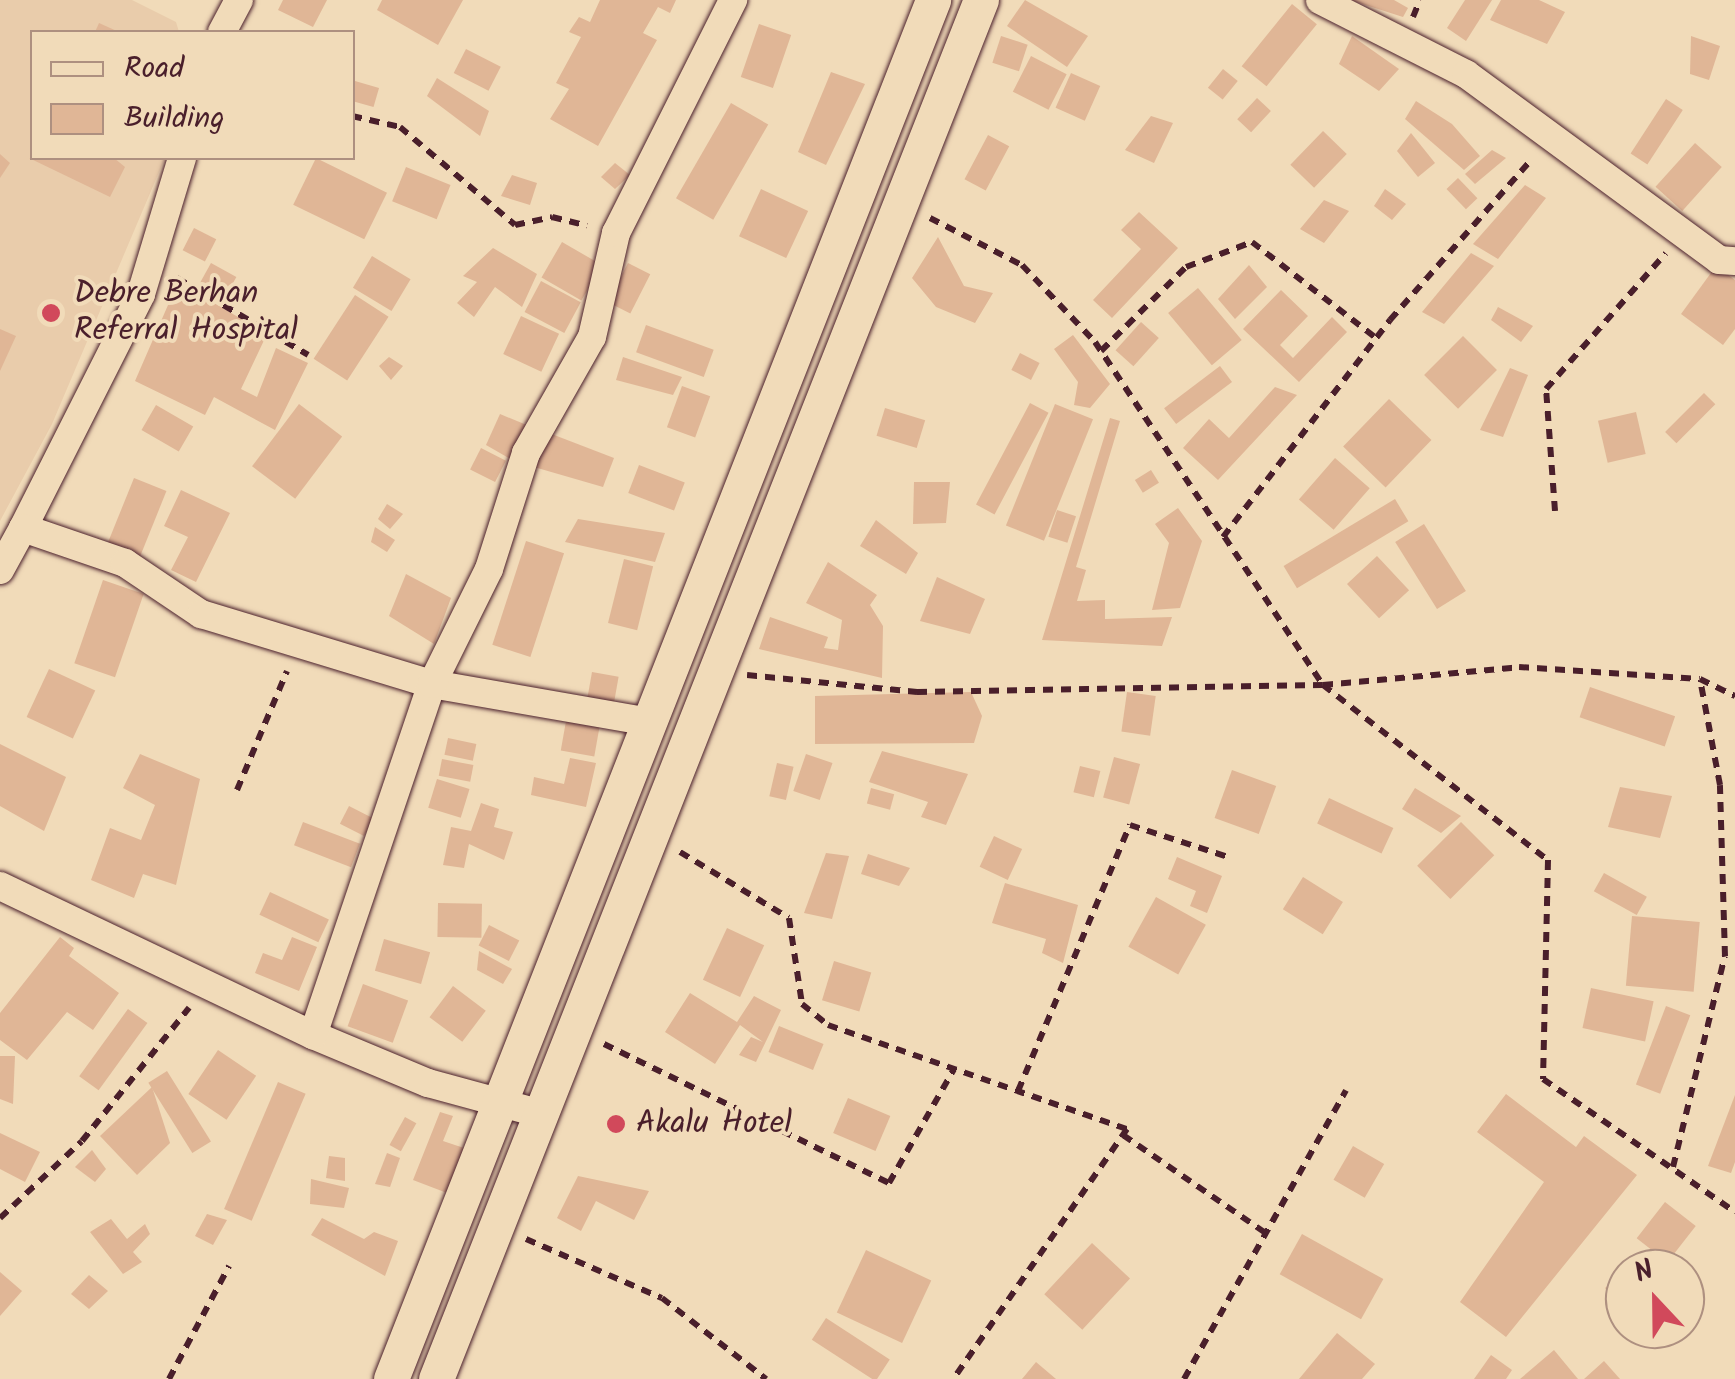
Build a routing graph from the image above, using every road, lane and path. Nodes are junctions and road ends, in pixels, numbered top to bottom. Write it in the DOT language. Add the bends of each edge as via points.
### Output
graph roads {
  1 [pos="240,0"];
  2 [pos="733,0"];
  3 [pos="933,0"];
  4 [pos="981,0"];
  5 [pos="1320,0"];
  6 [pos="223,30"];
  7 [pos="355,117"];
  8 [pos="1552,137"];
  9 [pos="181,160"];
  10 [pos="900,203"];
  11 [pos="616,233"];
  12 [pos="1683,234"];
  13 [pos="1735,261"];
  14 [pos="150,262"];
  15 [pos="1376,338"];
  16 [pos="1101,351"];
  17 [pos="308,355"];
  18 [pos="1555,511"];
  19 [pos="23,528"];
  20 [pos="1224,537"];
  21 [pos="0,570"];
  22 [pos="299,642"];
  23 [pos="716,672"];
  24 [pos="1700,679"];
  25 [pos="432,684"];
  26 [pos="1323,685"];
  27 [pos="1735,696"];
  28 [pos="645,721"];
  29 [pos="237,790"];
  30 [pos="652,835"];
  31 [pos="1231,858"];
  32 [pos="0,886"];
  33 [pos="201,984"];
  34 [pos="575,1030"];
  35 [pos="312,1034"];
  36 [pos="954,1069"];
  37 [pos="1346,1090"];
  38 [pos="1018,1091"];
  39 [pos="498,1104"];
  40 [pos="542,1114"];
  41 [pos="1123,1134"];
  42 [pos="1674,1167"];
  43 [pos="1735,1212"];
  44 [pos="0,1218"];
  45 [pos="497,1227"];
  46 [pos="1268,1234"];
  47 [pos="229,1266"];
  48 [pos="169,1379"];
  49 [pos="392,1379"];
  50 [pos="436,1379"];
  51 [pos="766,1379"];
  52 [pos="953,1379"];
  53 [pos="1184,1379"];
  1 -- 6 [label="street"];
  2 -- 11 [label="street"];
  3 -- 28 [label="street"];
  4 -- 10 [label="street"];
  5 -- 8 [label="street" via="1466,74"];
  7 -- 11 [label="path" via="400,127 515,225 552,217"];
  8 -- 12 [label="street"];
  8 -- 15 [label="path"];
  9 -- 14 [label="street"];
  10 -- 16 [label="path" via="1022,265"];
  10 -- 23 [label="street"];
  11 -- 25 [label="street" via="592,336 526,453 489,569"];
  12 -- 13 [label="street"];
  12 -- 18 [label="path" via="1546,389"];
  14 -- 17 [label="path"];
  14 -- 19 [label="street"];
  15 -- 16 [label="path" via="1252,242 1186,267"];
  15 -- 20 [label="path"];
  16 -- 20 [label="path"];
  19 -- 21 [label="street"];
  19 -- 22 [label="street" via="125,563 201,614"];
  20 -- 26 [label="path"];
  22 -- 25 [label="street"];
  22 -- 29 [label="path"];
  23 -- 26 [label="path" via="917,692"];
  23 -- 30 [label="street"];
  24 -- 26 [label="path" via="1519,668"];
  24 -- 27 [label="path"];
  24 -- 42 [label="path" via="1720,785 1725,956"];
  25 -- 28 [label="street"];
  25 -- 35 [label="street"];
  26 -- 42 [label="path" via="1548,860 1543,1079"];
  28 -- 39 [label="street"];
  30 -- 34 [label="street"];
  30 -- 36 [label="path" via="789,918 802,1004 828,1025"];
  31 -- 38 [label="path" via="1130,825"];
  32 -- 33 [label="street"];
  33 -- 35 [label="street"];
  33 -- 44 [label="path" via="181,1025 82,1141"];
  34 -- 36 [label="path" via="889,1184"];
  34 -- 40 [label="street"];
  35 -- 39 [label="street"];
  36 -- 38 [label="path"];
  37 -- 46 [label="path"];
  38 -- 41 [label="path"];
  39 -- 40 [label="street"];
  39 -- 49 [label="street"];
  40 -- 45 [label="street"];
  41 -- 46 [label="path"];
  41 -- 52 [label="path"];
  42 -- 43 [label="path"];
  45 -- 50 [label="street"];
  45 -- 51 [label="path" via="662,1298"];
  46 -- 53 [label="path"];
  47 -- 48 [label="path"];
}
